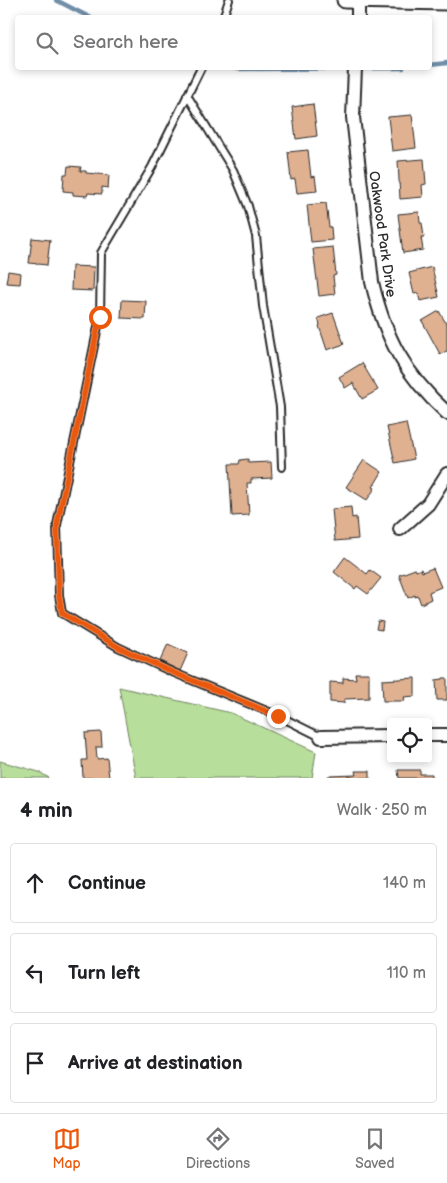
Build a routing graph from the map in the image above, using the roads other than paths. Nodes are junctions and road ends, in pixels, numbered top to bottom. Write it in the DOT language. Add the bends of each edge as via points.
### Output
graph roads {
  1 [pos="229,0"];
  2 [pos="352,1"];
  3 [pos="447,2"];
  4 [pos="224,15"];
  5 [pos="357,15"];
  6 [pos="199,70"];
  7 [pos="355,70"];
  8 [pos="188,95"];
  9 [pos="447,413"];
  10 [pos="282,467"];
  11 [pos="447,474"];
  12 [pos="400,529"];
  13 [pos="432,735"];
  14 [pos="447,735"];
  15 [pos="387,736"];
  16 [pos="321,737"];
  1 -- 4 [label="lane"];
  2 -- 3 [label="street"];
  2 -- 5 [label="street"];
  6 -- 8 [label="lane"];
  7 -- 9 [label="street, Oakwood Park Drive" via="354,117 372,282 378,306 385,329 411,375"];
  8 -- 10 [label="lane" via="233,170 256,236 280,407"];
  8 -- 16 [label="lane" via="152,167 101,253 100,317 57,525 62,613 118,647"];
  11 -- 12 [label="street" via="428,504"];
  13 -- 14 [label="street"];
  15 -- 16 [label="street"];
}
